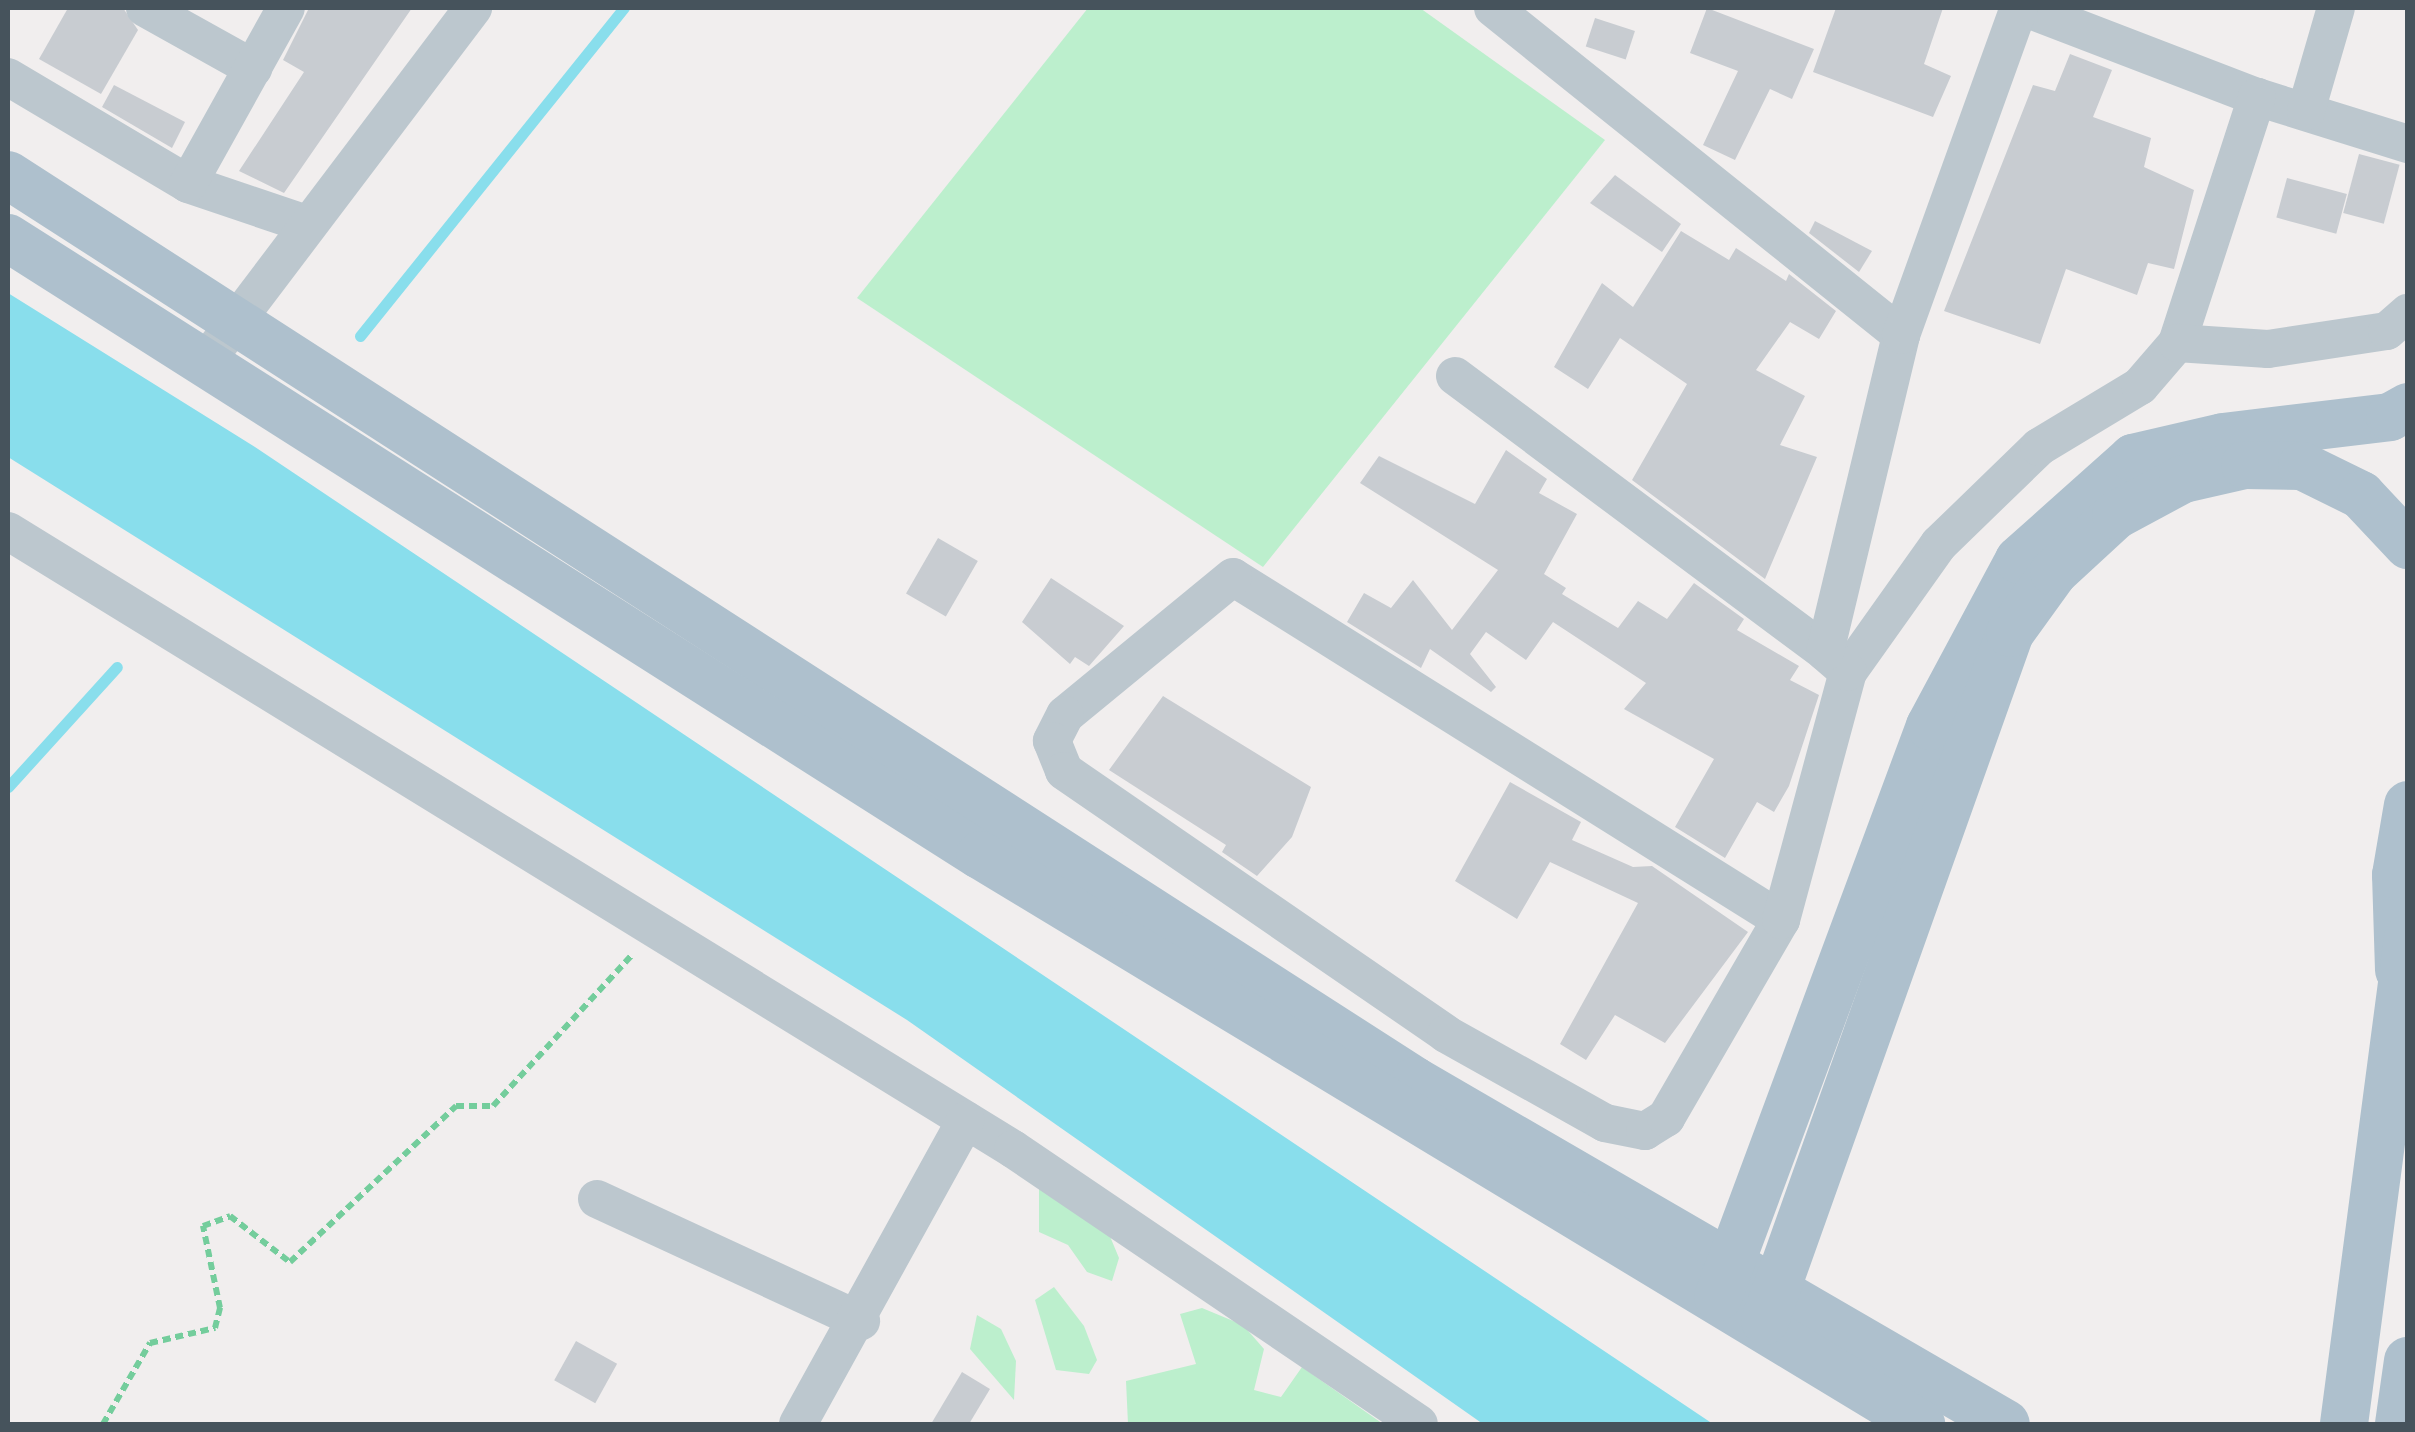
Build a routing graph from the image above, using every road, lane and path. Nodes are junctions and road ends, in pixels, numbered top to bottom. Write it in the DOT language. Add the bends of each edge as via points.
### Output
graph roads {
  1 [pos="145,8"];
  2 [pos="286,8"];
  3 [pos="473,8"];
  4 [pos="1492,8"];
  5 [pos="2022,8"];
  6 [pos="2336,8"];
  7 [pos="253,68"];
  8 [pos="8,76"];
  9 [pos="2257,97"];
  10 [pos="2306,110"];
  11 [pos="2408,144"];
  12 [pos="8,175"];
  13 [pos="188,184"];
  14 [pos="306,224"];
  15 [pos="8,238"];
  16 [pos="2408,313"];
  17 [pos="231,322"];
  18 [pos="1901,335"];
  19 [pos="2177,342"];
  20 [pos="203,365"];
  21 [pos="1455,376"];
  22 [pos="2408,407"];
  23 [pos="8,531"];
  24 [pos="2408,545"];
  25 [pos="1836,662"];
  26 [pos="2408,805"];
  27 [pos="1781,920"];
  28 [pos="656,929"];
  29 [pos="2404,956"];
  30 [pos="1446,1034"];
  31 [pos="1406,1096"];
  32 [pos="966,1120"];
  33 [pos="598,1198"];
  34 [pos="1722,1285"];
  35 [pos="1768,1312"];
  36 [pos="861,1321"];
  37 [pos="2345,1410"];
  38 [pos="1932,1414"];
  39 [pos="103,1424"];
  40 [pos="798,1424"];
  41 [pos="1419,1424"];
  42 [pos="2006,1424"];
  1 -- 7 [label="street"];
  2 -- 7 [label="street"];
  3 -- 14 [label="street"];
  4 -- 18 [label="street"];
  5 -- 9 [label="street"];
  5 -- 18 [label="street"];
  6 -- 10 [label="street"];
  7 -- 13 [label="street"];
  8 -- 13 [label="street"];
  9 -- 10 [label="street"];
  9 -- 19 [label="street"];
  10 -- 11 [label="street"];
  12 -- 17 [label="main road"];
  13 -- 14 [label="street"];
  14 -- 17 [label="street"];
  15 -- 20 [label="main road"];
  16 -- 19 [label="street" via="2387,331 2268,349"];
  17 -- 20 [label="street"];
  17 -- 31 [label="main road"];
  18 -- 25 [label="street"];
  19 -- 25 [label="street" via="2140,386 2039,447 1939,544"];
  20 -- 31 [label="main road"];
  21 -- 25 [label="street"];
  22 -- 34 [label="main road" via="2390,417 2223,437 2133,458 2020,560 1930,726"];
  23 -- 28 [label="street"];
  24 -- 35 [label="main road" via="2346,487 2302,466 2245,465 2183,478 2116,515 2054,572 2010,633"];
  25 -- 27 [label="street"];
  26 -- 29 [label="main road" via="2396,874"];
  27 -- 30 [label="street" via="1666,1118 1645,1130 1605,1123"];
  27 -- 30 [label="street" via="1234,577 1065,715 1052,741 1064,771"];
  28 -- 32 [label="street"];
  28 -- 39 [label="path" via="493,1106 456,1106 290,1262 230,1216 203,1226 220,1308 215,1328 150,1343"];
  29 -- 37 [label="main road"];
  30 -- 31 [label="street"];
  31 -- 34 [label="main road"];
  32 -- 36 [label="street"];
  32 -- 41 [label="street"];
  33 -- 36 [label="street"];
  34 -- 35 [label="main road"];
  35 -- 38 [label="main road"];
  36 -- 40 [label="street"];
  38 -- 42 [label="main road"];
}
